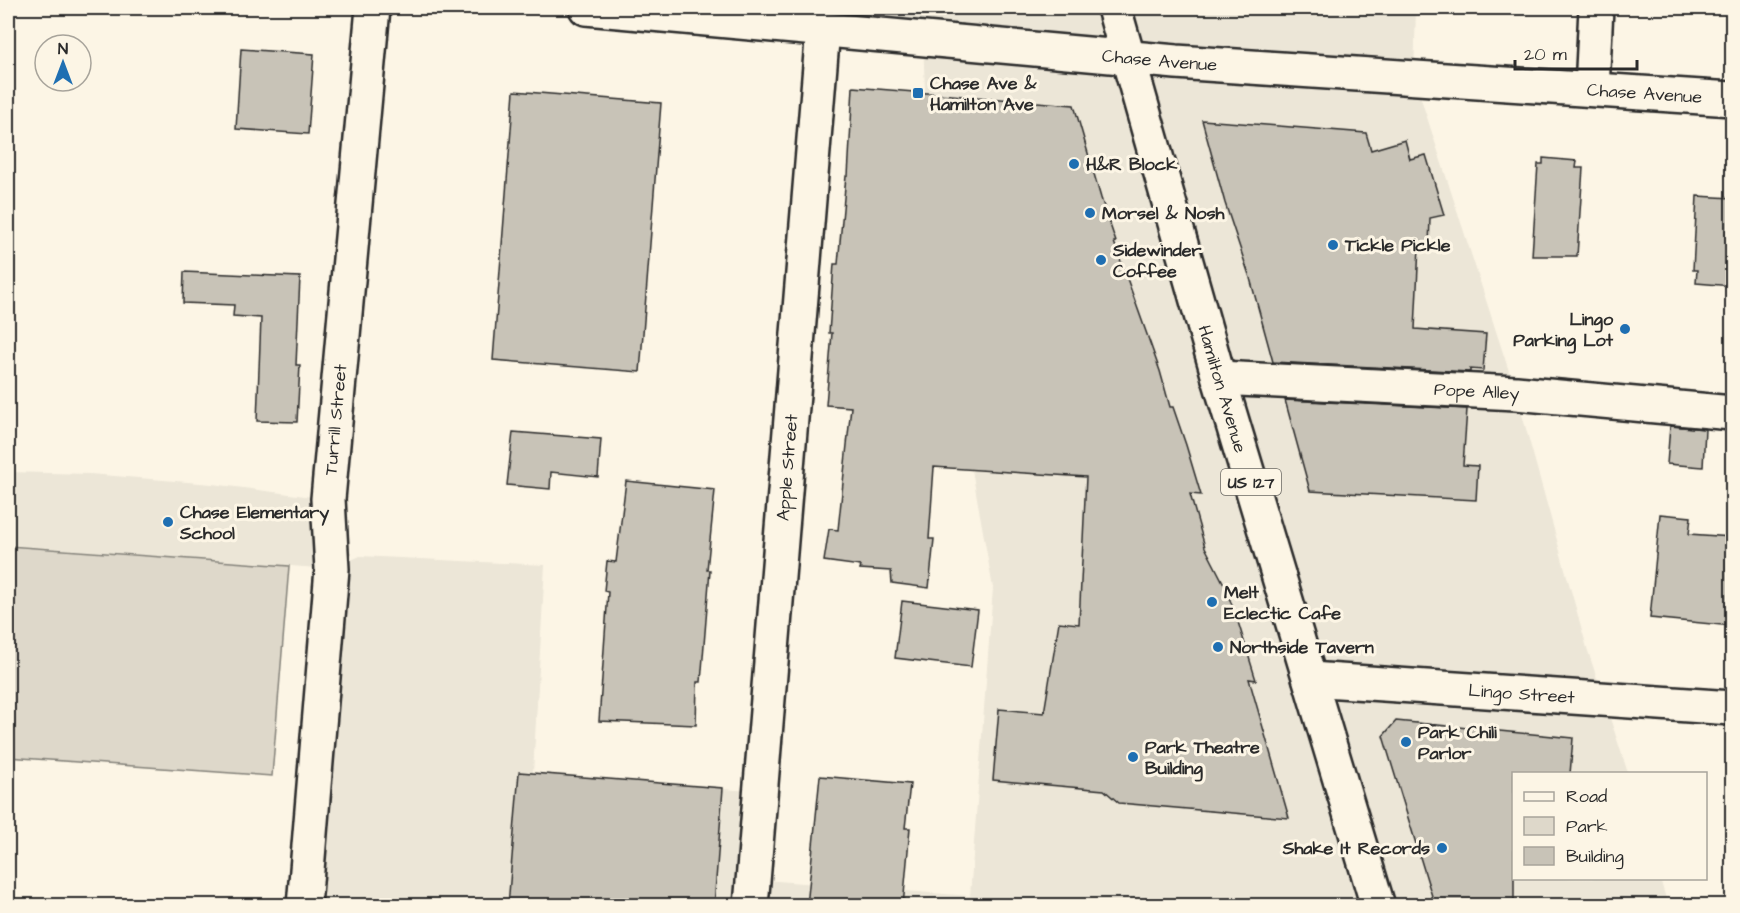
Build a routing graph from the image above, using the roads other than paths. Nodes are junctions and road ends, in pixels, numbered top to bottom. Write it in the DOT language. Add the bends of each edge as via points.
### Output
graph roads {
  1 [pos="373,8"];
  2 [pos="586,8"];
  3 [pos="1114,8"];
  4 [pos="1596,8"];
  5 [pos="823,29"];
  6 [pos="1128,58"];
  7 [pos="1592,89"];
  8 [pos="1732,99"];
  9 [pos="1219,378"];
  10 [pos="1732,413"];
  11 [pos="1310,679"];
  12 [pos="1732,708"];
  13 [pos="304,906"];
  14 [pos="751,906"];
  15 [pos="1378,906"];
  1 -- 13 [label="street, Turrill Street" via="328,500 332,569"];
  2 -- 5 [label="street, Chase Avenue"];
  3 -- 6 [label="street, Hamilton Avenue / US 127"];
  4 -- 7 [label="street"];
  5 -- 6 [label="street, Chase Avenue"];
  5 -- 14 [label="street, Apple Street"];
  6 -- 7 [label="street, Chase Avenue"];
  6 -- 9 [label="street, Hamilton Avenue / US 127"];
  7 -- 8 [label="street, Chase Avenue"];
  9 -- 10 [label="street, Pope Alley" via="1516,393"];
  9 -- 11 [label="street, Hamilton Avenue / US 127"];
  11 -- 12 [label="street, Lingo Street"];
  11 -- 15 [label="street, Hamilton Avenue / US 127"];
}
